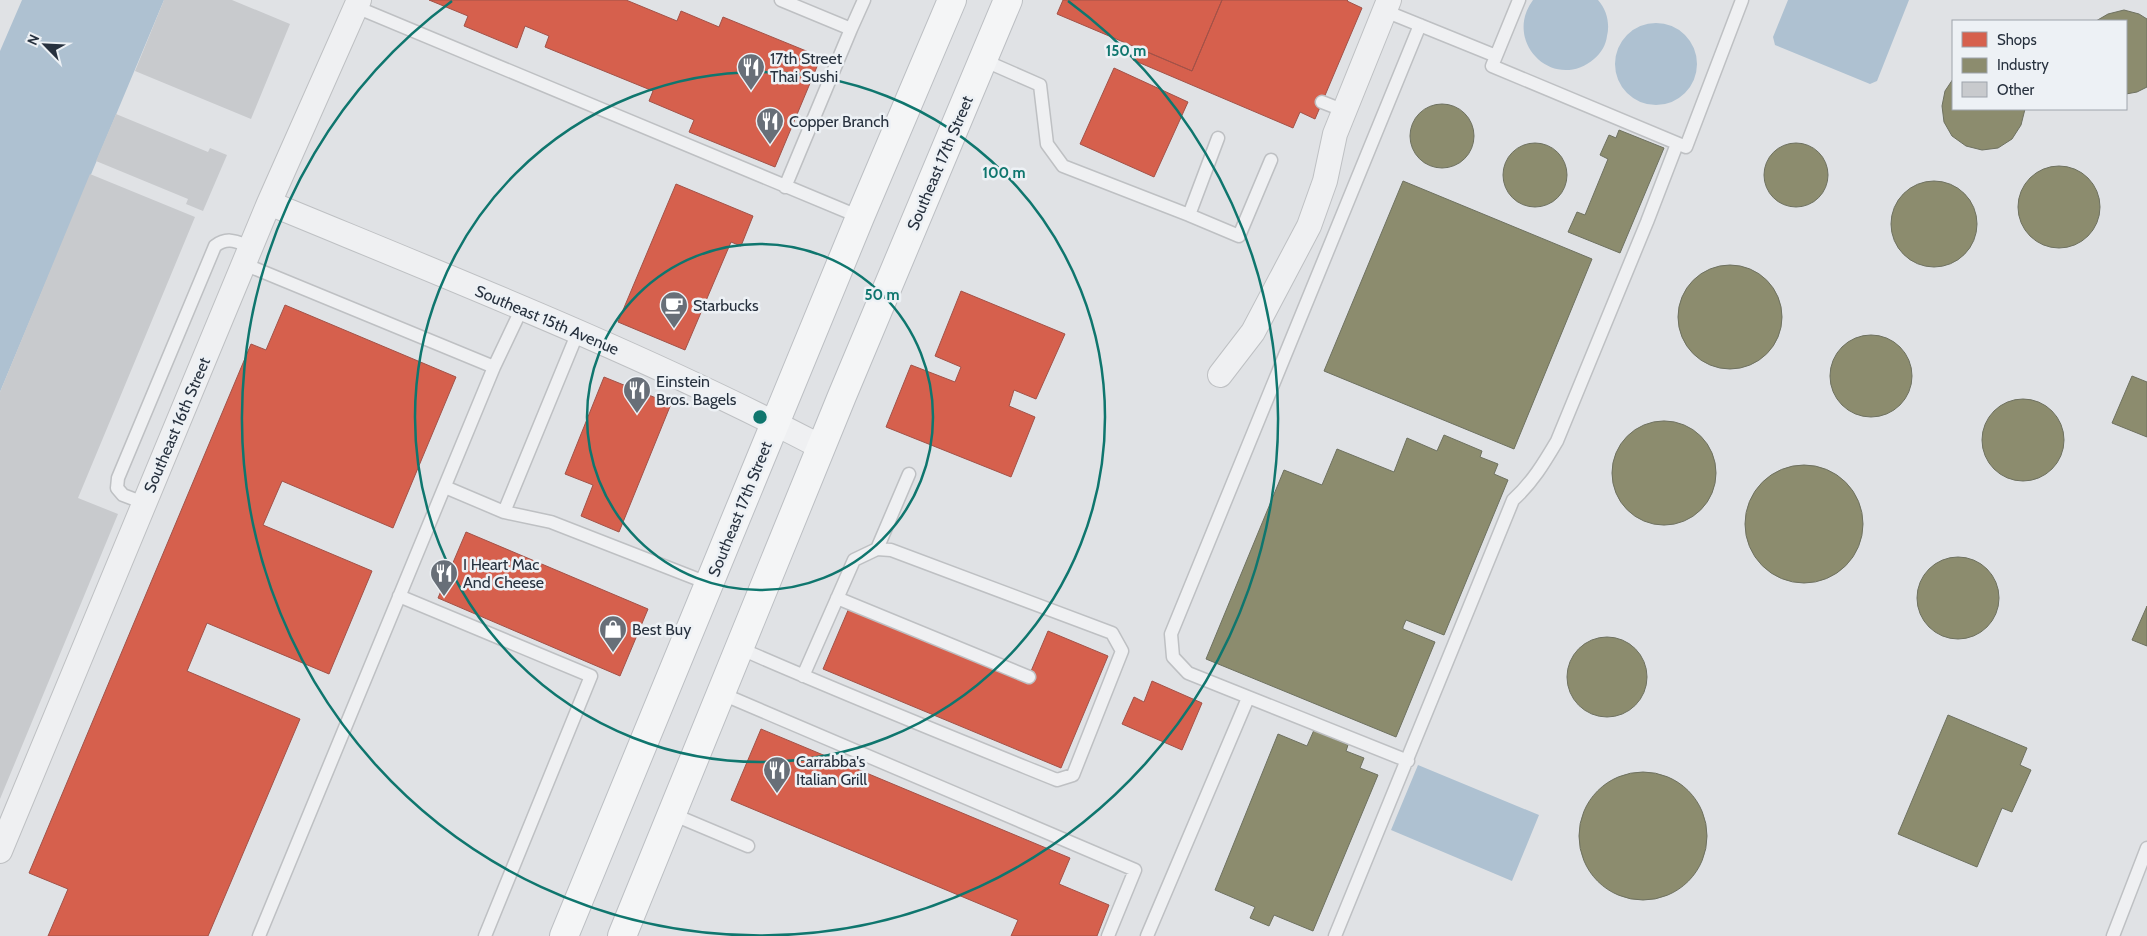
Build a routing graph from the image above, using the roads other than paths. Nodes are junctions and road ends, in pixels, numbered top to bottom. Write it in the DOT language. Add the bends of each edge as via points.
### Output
graph roads {
  1 [pos="781,0"];
  2 [pos="864,0"];
  3 [pos="952,0"];
  4 [pos="1008,0"];
  5 [pos="1519,0"];
  6 [pos="1742,0"];
  7 [pos="357,4"];
  8 [pos="1387,6"];
  9 [pos="1420,26"];
  10 [pos="851,30"];
  11 [pos="1496,56"];
  12 [pos="983,60"];
  13 [pos="1322,102"];
  14 [pos="1345,111"];
  15 [pos="1218,138"];
  16 [pos="1677,144"];
  17 [pos="1271,160"];
  18 [pos="785,187"];
  19 [pos="269,203"];
  20 [pos="1188,215"];
  21 [pos="860,217"];
  22 [pos="247,255"];
  23 [pos="522,308"];
  24 [pos="578,332"];
  25 [pos="494,367"];
  26 [pos="1220,375"];
  27 [pos="776,423"];
  28 [pos="821,447"];
  29 [pos="909,474"];
  30 [pos="445,487"];
  31 [pos="144,504"];
  32 [pos="504,512"];
  33 [pos="877,549"];
  34 [pos="710,584"];
  35 [pos="399,596"];
  36 [pos="837,598"];
  37 [pos="739,648"];
  38 [pos="802,676"];
  39 [pos="1029,677"];
  40 [pos="720,693"];
  41 [pos="1248,698"];
  42 [pos="1408,761"];
  43 [pos="672,814"];
  44 [pos="748,846"];
  45 [pos="2147,848"];
  46 [pos="0,851"];
  47 [pos="2142,879"];
  48 [pos="258,936"];
  49 [pos="485,936"];
  50 [pos="564,936"];
  51 [pos="622,936"];
  52 [pos="1108,936"];
  53 [pos="1147,936"];
  54 [pos="1335,936"];
  55 [pos="2113,936"];
  1 -- 10 [label="lane"];
  2 -- 10 [label="lane"];
  3 -- 21 [label="main road, Southeast 17th Street"];
  4 -- 12 [label="main road, Southeast 17th Street"];
  5 -- 11 [label="lane"];
  6 -- 16 [label="lane" via="1686,147"];
  7 -- 18 [label="lane"];
  7 -- 19 [label="street, Southeast 16th Street"];
  8 -- 9 [label="lane"];
  8 -- 14 [label="street"];
  9 -- 11 [label="lane"];
  9 -- 41 [label="lane" via="1171,634 1174,657 1188,673"];
  10 -- 18 [label="lane"];
  11 -- 16 [label="lane" via="1492,66"];
  12 -- 20 [label="lane" via="1040,85 1047,144 1063,166"];
  12 -- 28 [label="main road, Southeast 17th Street"];
  13 -- 14 [label="lane"];
  14 -- 26 [label="street" via="1335,134 1326,181 1309,226 1253,332"];
  15 -- 20 [label="lane"];
  16 -- 42 [label="lane" via="1557,441 1542,467 1513,500"];
  17 -- 20 [label="lane" via="1239,236"];
  18 -- 21 [label="lane"];
  19 -- 22 [label="street, Southeast 16th Street"];
  19 -- 23 [label="street, Southeast 15th Avenue"];
  21 -- 27 [label="main road, Southeast 17th Street"];
  22 -- 25 [label="lane"];
  22 -- 31 [label="street, Southeast 16th Street"];
  22 -- 31 [label="lane" via="230,240 222,240 215,246 118,478 117,488 123,495"];
  23 -- 24 [label="street, Southeast 15th Avenue"];
  23 -- 25 [label="lane"];
  24 -- 27 [label="street, Southeast 15th Avenue"];
  24 -- 32 [label="lane"];
  25 -- 30 [label="lane"];
  27 -- 28 [label="street, Southeast 15th Avenue"];
  27 -- 34 [label="main road, Southeast 17th Street"];
  28 -- 37 [label="main road, Southeast 17th Street"];
  29 -- 33 [label="lane"];
  30 -- 32 [label="lane"];
  30 -- 35 [label="lane"];
  31 -- 46 [label="street, Southeast 16th Street"];
  32 -- 34 [label="lane" via="551,522"];
  33 -- 36 [label="lane" via="854,560"];
  33 -- 38 [label="lane" via="891,550 1112,633 1122,651 1095,704 1073,775 1057,780"];
  34 -- 50 [label="main road, Southeast 17th Street"];
  35 -- 48 [label="lane"];
  35 -- 49 [label="lane" via="591,676"];
  36 -- 38 [label="lane"];
  36 -- 39 [label="lane"];
  37 -- 38 [label="lane"];
  37 -- 40 [label="main road, Southeast 17th Street"];
  40 -- 43 [label="main road, Southeast 17th Street"];
  40 -- 52 [label="lane" via="1135,870"];
  41 -- 42 [label="lane"];
  41 -- 53 [label="lane"];
  42 -- 54 [label="lane"];
  43 -- 44 [label="lane"];
  43 -- 51 [label="main road, Southeast 17th Street"];
  45 -- 47 [label="lane"];
  47 -- 55 [label="lane"];
}
